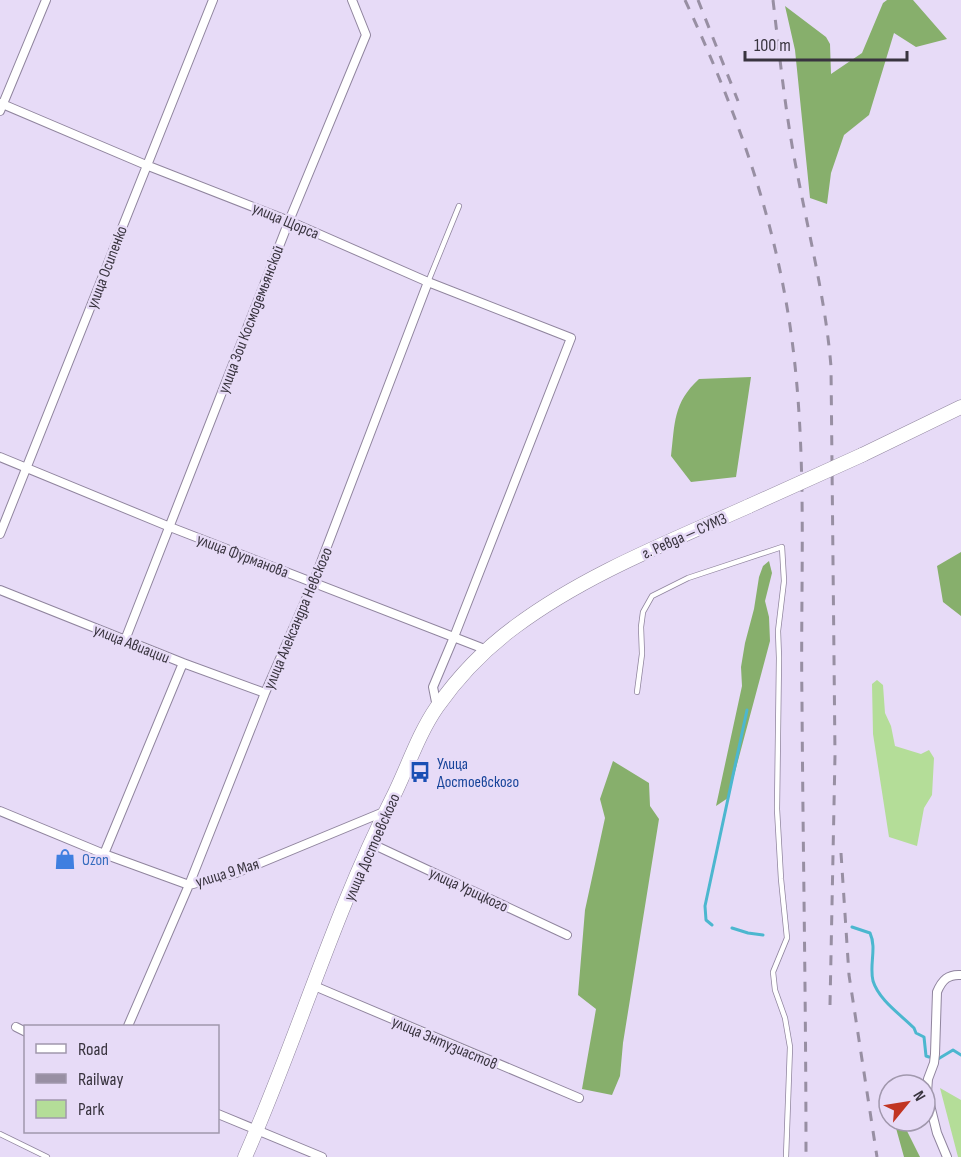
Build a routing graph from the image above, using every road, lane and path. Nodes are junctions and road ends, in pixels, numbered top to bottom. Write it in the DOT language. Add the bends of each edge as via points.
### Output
graph roads {
  1 [pos="46,0"];
  2 [pos="213,0"];
  3 [pos="352,0"];
  4 [pos="1,106"];
  5 [pos="146,165"];
  6 [pos="459,206"];
  7 [pos="289,221"];
  8 [pos="428,282"];
  9 [pos="571,338"];
  10 [pos="961,407"];
  11 [pos="0,457"];
  12 [pos="28,467"];
  13 [pos="170,527"];
  14 [pos="0,534"];
  15 [pos="313,583"];
  16 [pos="0,590"];
  17 [pos="454,637"];
  18 [pos="125,640"];
  19 [pos="487,650"];
  20 [pos="183,663"];
  21 [pos="637,692"];
  22 [pos="265,693"];
  23 [pos="437,707"];
  24 [pos="386,810"];
  25 [pos="0,811"];
  26 [pos="370,843"];
  27 [pos="104,854"];
  28 [pos="189,885"];
  29 [pos="567,935"];
  30 [pos="961,975"];
  31 [pos="312,986"];
  32 [pos="128,1025"];
  33 [pos="16,1027"];
  34 [pos="24,1031"];
  35 [pos="579,1098"];
  36 [pos="219,1114"];
  37 [pos="256,1130"];
  38 [pos="0,1134"];
  39 [pos="47,1157"];
  40 [pos="245,1157"];
  41 [pos="322,1157"];
  42 [pos="786,1157"];
  43 [pos="947,1157"];
  1 -- 4 [label="street"];
  2 -- 5 [label="street, улица Осипенко"];
  3 -- 7 [label="street, улица Зои Космодемьянской" via="366,35"];
  4 -- 5 [label="street, улица Щорса"];
  5 -- 7 [label="street, улица Щорса"];
  5 -- 12 [label="street, улица Осипенко"];
  6 -- 8 [label="lane, улица Александра Невского"];
  7 -- 8 [label="street, улица Щорса"];
  7 -- 13 [label="street, улица Зои Космодемьянской"];
  8 -- 9 [label="street, улица Щорса"];
  8 -- 15 [label="street, улица Александра Невского"];
  9 -- 17 [label="street, улица Достоевского"];
  10 -- 19 [label="main road, г. Ревда — СУМЗ, bridge" via="604,571 557,598"];
  11 -- 12 [label="street, улица Фурманова"];
  12 -- 13 [label="street, улица Фурманова"];
  12 -- 14 [label="street, улица Осипенко"];
  13 -- 15 [label="street, улица Фурманова"];
  13 -- 18 [label="street, улица Зои Космодемьянской"];
  15 -- 17 [label="street, улица Фурманова"];
  15 -- 22 [label="street, улица Александра Невского"];
  16 -- 18 [label="street, улица Авиации"];
  17 -- 19 [label="street, улица Фурманова"];
  17 -- 23 [label="street, улица Достоевского" via="433,687"];
  18 -- 20 [label="street, улица Авиации"];
  19 -- 23 [label="main road, г. Ревда — СУМЗ"];
  20 -- 22 [label="street, улица Авиации"];
  20 -- 27 [label="street"];
  21 -- 42 [label="lane" via="643,612 652,596 688,578 782,547 777,809 787,938 773,972 790,1047"];
  22 -- 28 [label="street, улица Александра Невского"];
  23 -- 24 [label="main road, улица Достоевского"];
  24 -- 26 [label="main road, улица Достоевского"];
  24 -- 28 [label="street, улица 9 Мая" via="236,873"];
  25 -- 27 [label="street, улица 9 Мая"];
  26 -- 29 [label="street, улица Урицкого"];
  26 -- 31 [label="main road, улица Достоевского"];
  27 -- 28 [label="street, улица 9 Мая"];
  28 -- 32 [label="street, улица Александра Невского"];
  30 -- 43 [label="street" via="946,978 937,992 934,1063 928,1079 932,1114"];
  31 -- 35 [label="street, улица Энтузиастов"];
  31 -- 37 [label="main road, улица Достоевского"];
  33 -- 34 [label="street"];
  36 -- 37 [label="street"];
  37 -- 40 [label="main road, улица Достоевского"];
  37 -- 41 [label="street"];
  38 -- 39 [label="lane"];
}
